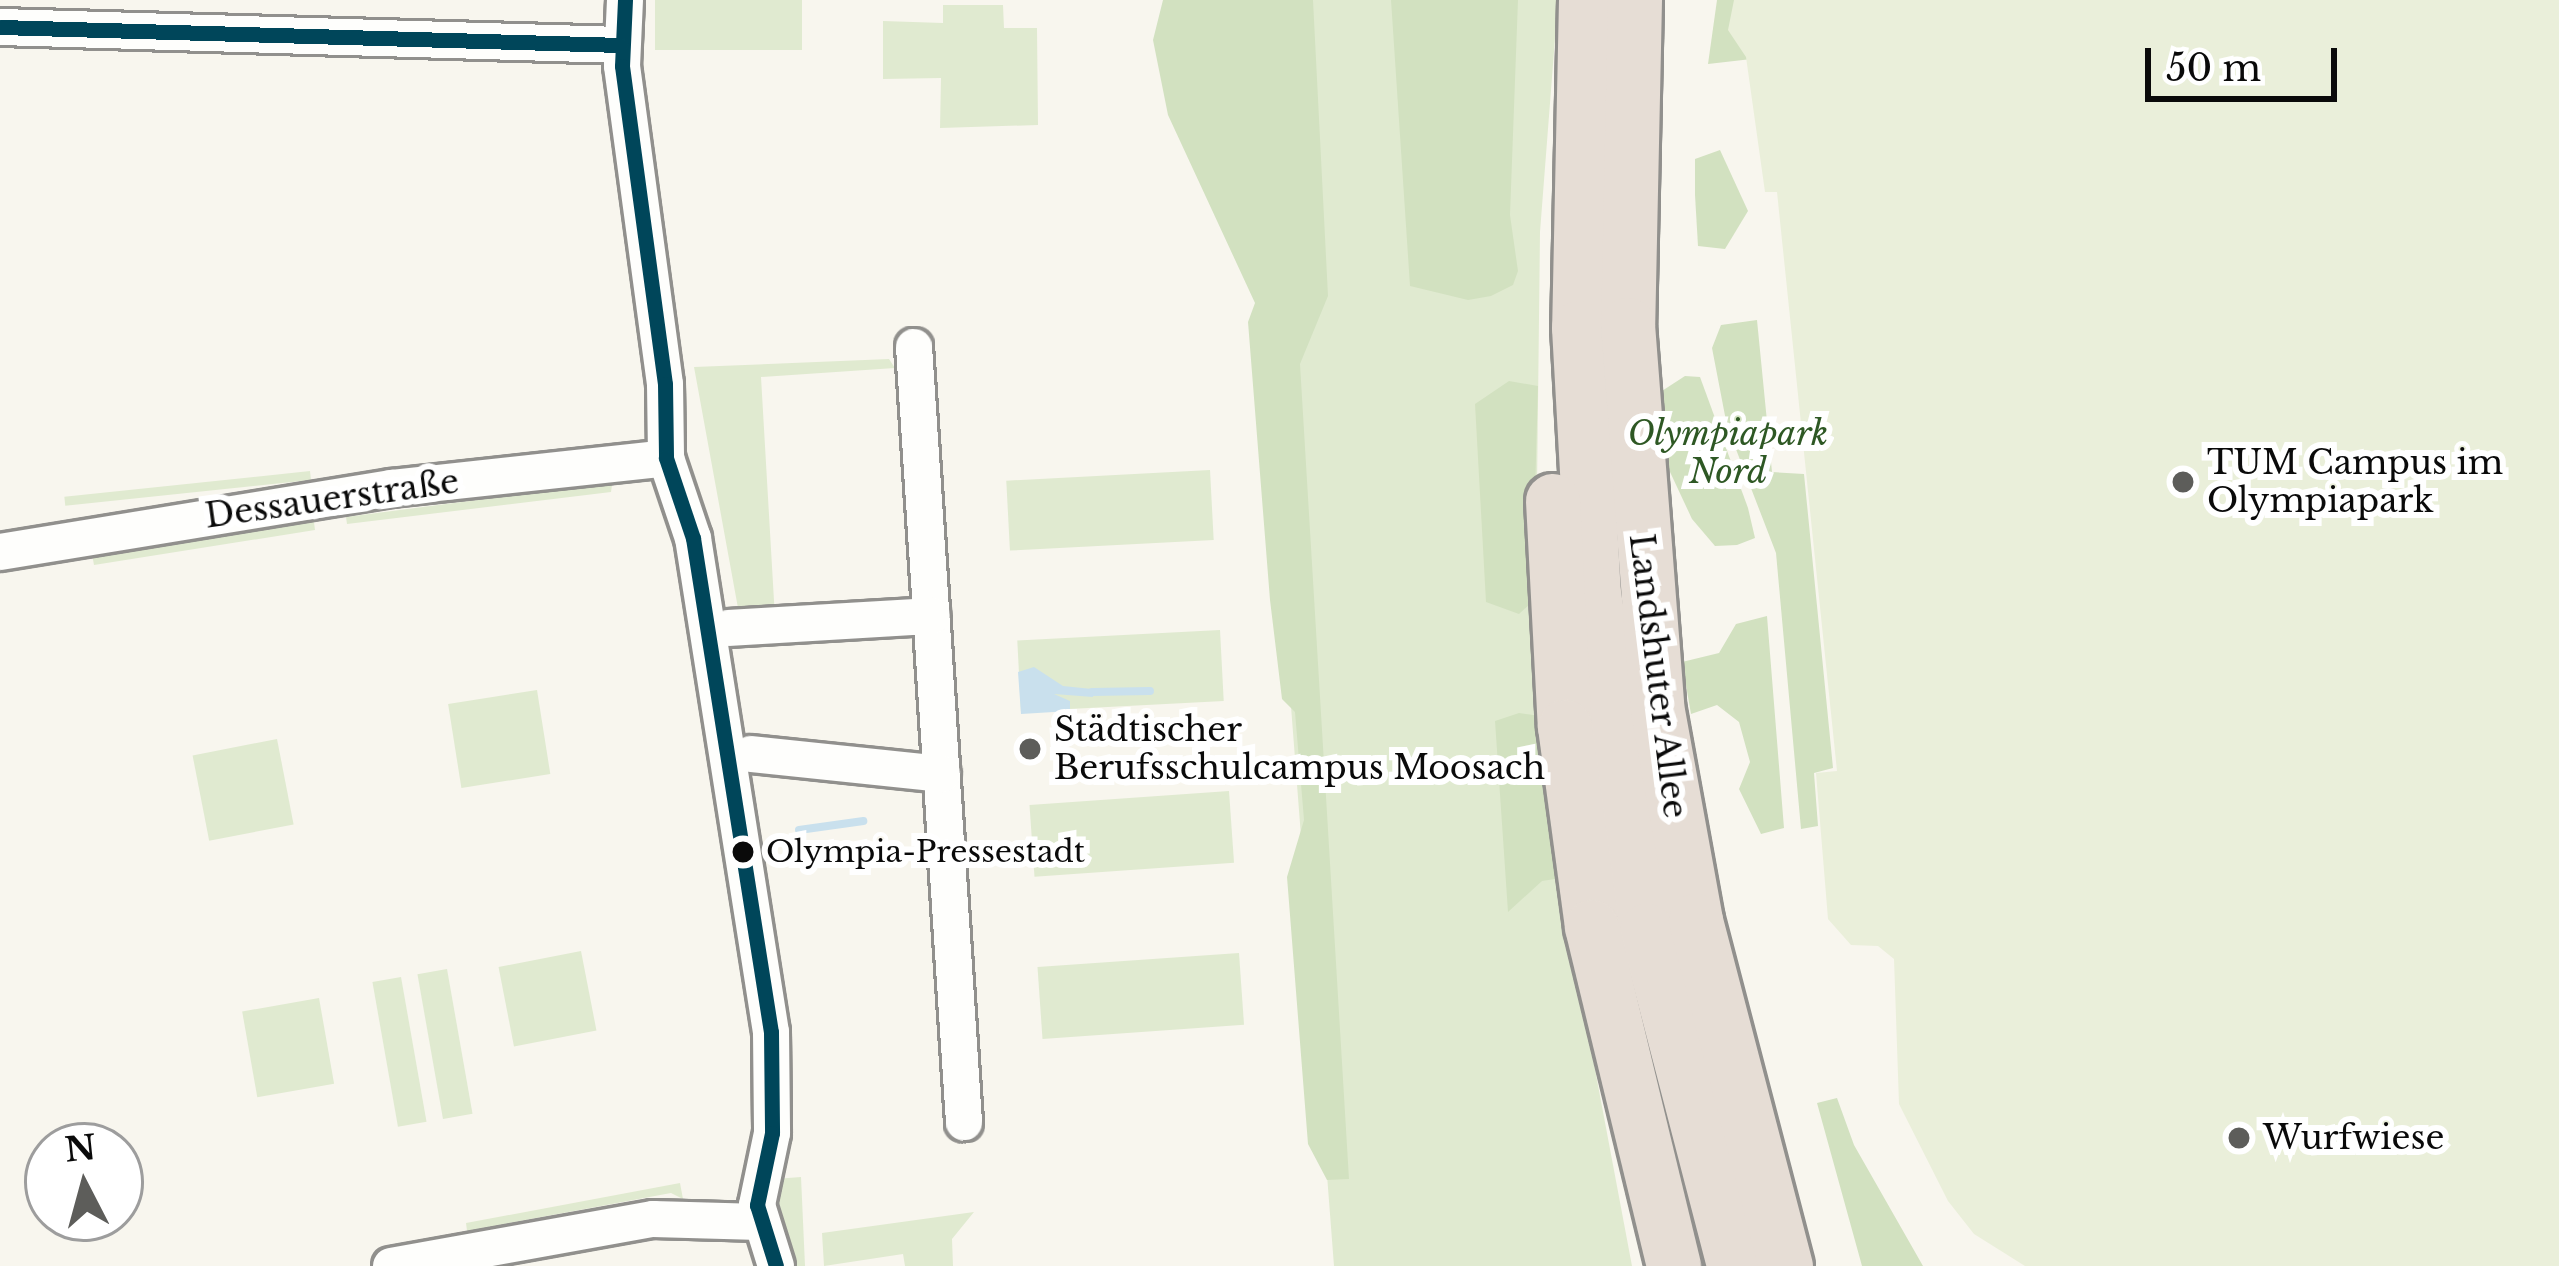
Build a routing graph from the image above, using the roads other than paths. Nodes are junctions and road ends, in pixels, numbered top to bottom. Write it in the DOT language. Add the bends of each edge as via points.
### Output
graph roads {
  1 [pos="625,0"];
  2 [pos="1586,0"];
  3 [pos="1634,0"];
  4 [pos="0,28"];
  5 [pos="621,45"];
  6 [pos="1580,246"];
  7 [pos="914,347"];
  8 [pos="666,458"];
  9 [pos="0,552"];
  10 [pos="932,616"];
  11 [pos="729,628"];
  12 [pos="751,754"];
  13 [pos="942,774"];
  14 [pos="1625,1079"];
  15 [pos="964,1123"];
  16 [pos="760,1222"];
  17 [pos="392,1266"];
  18 [pos="776,1266"];
  19 [pos="1649,1266"];
  20 [pos="1674,1266"];
  21 [pos="1735,1266"];
  22 [pos="1786,1266"];
  1 -- 5 [label="street"];
  2 -- 6 [label="highway, Landshuter Allee"];
  3 -- 22 [label="highway, Landshuter Allee" via="1628,326 1658,706 1696,921"];
  4 -- 5 [label="street"];
  5 -- 8 [label="street" via="665,384"];
  6 -- 14 [label="highway" via="1552,327 1555,587 1579,846"];
  6 -- 21 [label="highway, Landshuter Allee" via="1584,472 1608,712 1647,931"];
  7 -- 10 [label="street"];
  8 -- 9 [label="street, Dessauerstraße" via="392,488"];
  8 -- 16 [label="street" via="693,538 771,1032 773,1103 758,1185"];
  10 -- 11 [label="street"];
  10 -- 13 [label="street"];
  12 -- 13 [label="street"];
  13 -- 15 [label="street"];
  14 -- 19 [label="highway"];
  14 -- 20 [label="highway"];
  16 -- 17 [label="street" via="653,1219"];
  16 -- 18 [label="street"];
}
